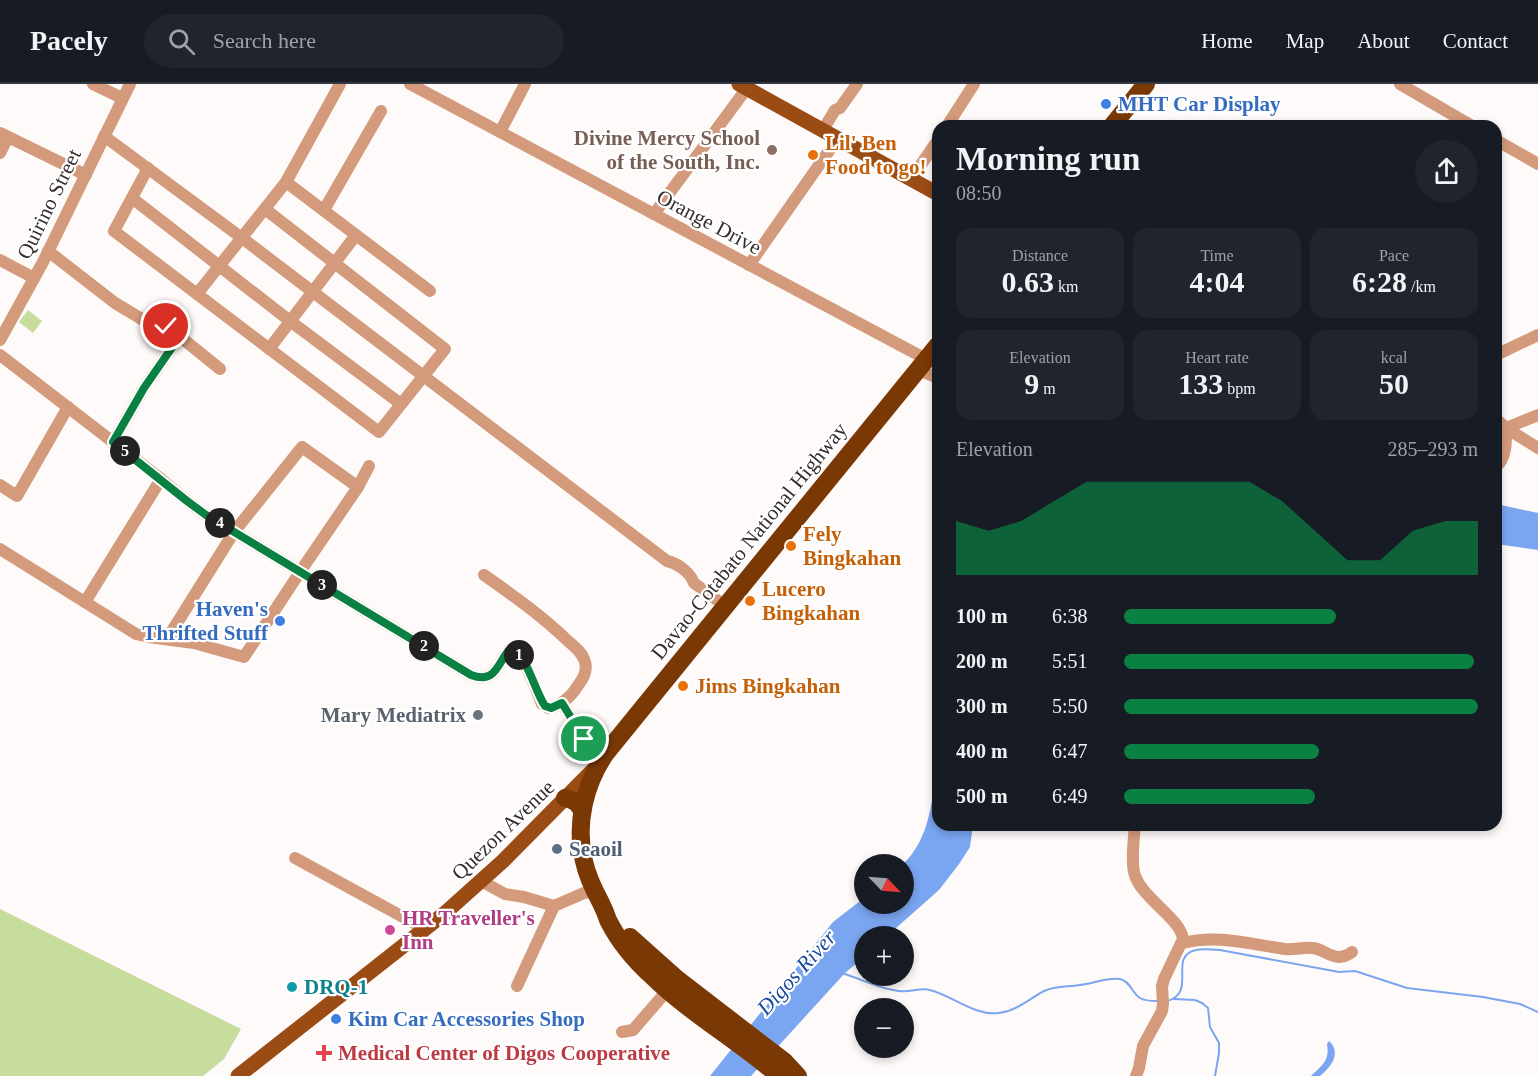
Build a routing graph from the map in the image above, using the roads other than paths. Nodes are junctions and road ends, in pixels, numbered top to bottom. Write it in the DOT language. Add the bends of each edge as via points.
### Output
graph roads {
  1 [pos="93,84"];
  2 [pos="130,84"];
  3 [pos="340,84"];
  4 [pos="410,84"];
  5 [pos="525,84"];
  6 [pos="857,84"];
  7 [pos="974,84"];
  8 [pos="1146,84"];
  9 [pos="1401,84"];
  10 [pos="743,86"];
  11 [pos="122,98"];
  12 [pos="381,111"];
  13 [pos="951,120"];
  14 [pos="1117,120"];
  15 [pos="1462,120"];
  16 [pos="823,130"];
  17 [pos="500,132"];
  18 [pos="4,135"];
  19 [pos="104,136"];
  20 [pos="838,138"];
  21 [pos="1502,143"];
  22 [pos="932,149"];
  23 [pos="0,153"];
  24 [pos="1538,164"];
  25 [pos="148,168"];
  26 [pos="86,175"];
  27 [pos="911,179"];
  28 [pos="286,182"];
  29 [pos="932,191"];
  30 [pos="132,198"];
  31 [pos="265,209"];
  32 [pos="324,210"];
  33 [pos="654,214"];
  34 [pos="356,235"];
  35 [pos="242,238"];
  36 [pos="48,251"];
  37 [pos="0,260"];
  38 [pos="334,263"];
  39 [pos="749,265"];
  40 [pos="219,266"];
  41 [pos="34,278"];
  42 [pos="430,291"];
  43 [pos="312,292"];
  44 [pos="197,294"];
  45 [pos="290,321"];
  46 [pos="1538,334"];
  47 [pos="180,336"];
  48 [pos="0,340"];
  49 [pos="268,349"];
  50 [pos="932,352"];
  51 [pos="1502,352"];
  52 [pos="0,355"];
  53 [pos="922,364"];
  54 [pos="220,369"];
  55 [pos="932,373"];
  56 [pos="423,376"];
  57 [pos="401,404"];
  58 [pos="68,407"];
  59 [pos="1538,415"];
  60 [pos="1502,424"];
  61 [pos="1506,428"];
  62 [pos="113,442"];
  63 [pos="1538,448"];
  64 [pos="1502,460"];
  65 [pos="369,466"];
  66 [pos="161,479"];
  67 [pos="0,485"];
  68 [pos="358,488"];
  69 [pos="234,532"];
  70 [pos="0,549"];
  71 [pos="300,572"];
  72 [pos="484,575"];
  73 [pos="86,602"];
  74 [pos="725,606"];
  75 [pos="167,639"];
  76 [pos="562,703"];
  77 [pos="598,764"];
  78 [pos="565,798"];
  79 [pos="582,812"];
  80 [pos="1135,831"];
  81 [pos="295,858"];
  82 [pos="481,881"];
  83 [pos="598,897"];
  84 [pos="554,906"];
  85 [pos="425,929"];
  86 [pos="1182,943"];
  87 [pos="1352,952"];
  88 [pos="672,985"];
  89 [pos="517,986"];
  90 [pos="622,1032"];
  91 [pos="773,1065"];
  92 [pos="238,1076"];
  93 [pos="798,1076"];
  94 [pos="1136,1076"];
  1 -- 11 [label="street"];
  2 -- 11 [label="street, Quirino Street"];
  3 -- 28 [label="street"];
  4 -- 17 [label="street, Orange Drive"];
  5 -- 17 [label="street"];
  6 -- 16 [label="street"];
  7 -- 13 [label="street"];
  8 -- 14 [label="highway"];
  9 -- 15 [label="street"];
  10 -- 16 [label="main road"];
  10 -- 33 [label="street"];
  11 -- 19 [label="street, Quirino Street"];
  12 -- 32 [label="street"];
  16 -- 20 [label="main road"];
  17 -- 33 [label="street, Orange Drive"];
  18 -- 23 [label="street"];
  18 -- 26 [label="street"];
  19 -- 25 [label="street"];
  19 -- 26 [label="street, Quirino Street"];
  20 -- 27 [label="main road"];
  20 -- 39 [label="street"];
  21 -- 24 [label="street"];
  22 -- 27 [label="street"];
  25 -- 30 [label="street"];
  25 -- 35 [label="street"];
  26 -- 36 [label="street, Quirino Street"];
  27 -- 29 [label="main road"];
  28 -- 31 [label="street"];
  28 -- 32 [label="street"];
  30 -- 40 [label="street"];
  30 -- 44 [label="street" via="114,231"];
  31 -- 35 [label="street"];
  31 -- 38 [label="street"];
  32 -- 34 [label="street"];
  33 -- 39 [label="street, Orange Drive"];
  34 -- 38 [label="street"];
  34 -- 42 [label="street"];
  35 -- 40 [label="street"];
  35 -- 43 [label="street"];
  36 -- 41 [label="street, Quirino Street"];
  36 -- 47 [label="street" via="115,303"];
  37 -- 41 [label="street"];
  38 -- 43 [label="street"];
  38 -- 56 [label="street" via="445,349"];
  39 -- 53 [label="street, Orange Drive"];
  40 -- 44 [label="street"];
  40 -- 45 [label="street"];
  41 -- 48 [label="street, Quirino Street"];
  43 -- 45 [label="street"];
  43 -- 56 [label="street"];
  44 -- 49 [label="street"];
  45 -- 49 [label="street"];
  45 -- 57 [label="street"];
  46 -- 51 [label="street"];
  47 -- 54 [label="street"];
  47 -- 62 [label="street"];
  49 -- 57 [label="street" via="379,432"];
  50 -- 53 [label="highway, Davao-Cotabato National Highway"];
  52 -- 58 [label="street"];
  53 -- 55 [label="street, Orange Drive"];
  53 -- 74 [label="highway, Davao-Cotabato National Highway"];
  56 -- 57 [label="street"];
  56 -- 74 [label="street" via="667,561 669,568 687,582"];
  58 -- 62 [label="street"];
  58 -- 67 [label="street" via="18,496"];
  59 -- 61 [label="street"];
  60 -- 61 [label="street"];
  61 -- 63 [label="street"];
  61 -- 64 [label="street"];
  62 -- 66 [label="street"];
  65 -- 68 [label="street"];
  66 -- 69 [label="street"];
  66 -- 73 [label="street"];
  68 -- 69 [label="street" via="302,447"];
  68 -- 71 [label="street"];
  69 -- 71 [label="street"];
  69 -- 75 [label="street"];
  70 -- 73 [label="street"];
  71 -- 75 [label="street" via="244,657"];
  71 -- 76 [label="street" via="482,679 493,673 508,651 516,652 545,706 551,708"];
  72 -- 76 [label="street" via="541,615 585,660 584,677"];
  73 -- 75 [label="street" via="136,634"];
  74 -- 77 [label="highway, Davao-Cotabato National Highway"];
  76 -- 77 [label="street"];
  77 -- 78 [label="main road, Quezon Avenue"];
  77 -- 79 [label="highway"];
  78 -- 79 [label="highway" via="576,802"];
  78 -- 82 [label="main road, Quezon Avenue"];
  79 -- 83 [label="highway" via="582,853"];
  80 -- 86 [label="street" via="1134,872 1144,890 1181,930"];
  81 -- 85 [label="street"];
  82 -- 84 [label="street" via="505,894"];
  82 -- 85 [label="main road, Quezon Avenue"];
  83 -- 84 [label="street" via="584,893"];
  83 -- 88 [label="highway"];
  84 -- 89 [label="street"];
  85 -- 92 [label="main road, Quezon Avenue"];
  86 -- 87 [label="street" via="1232,940 1287,949 1315,948 1340,957"];
  86 -- 94 [label="street" via="1164,979 1162,1011 1143,1046"];
  88 -- 90 [label="street" via="633,1029"];
  88 -- 91 [label="highway"];
  91 -- 93 [label="highway" via="792,1069"];
}
